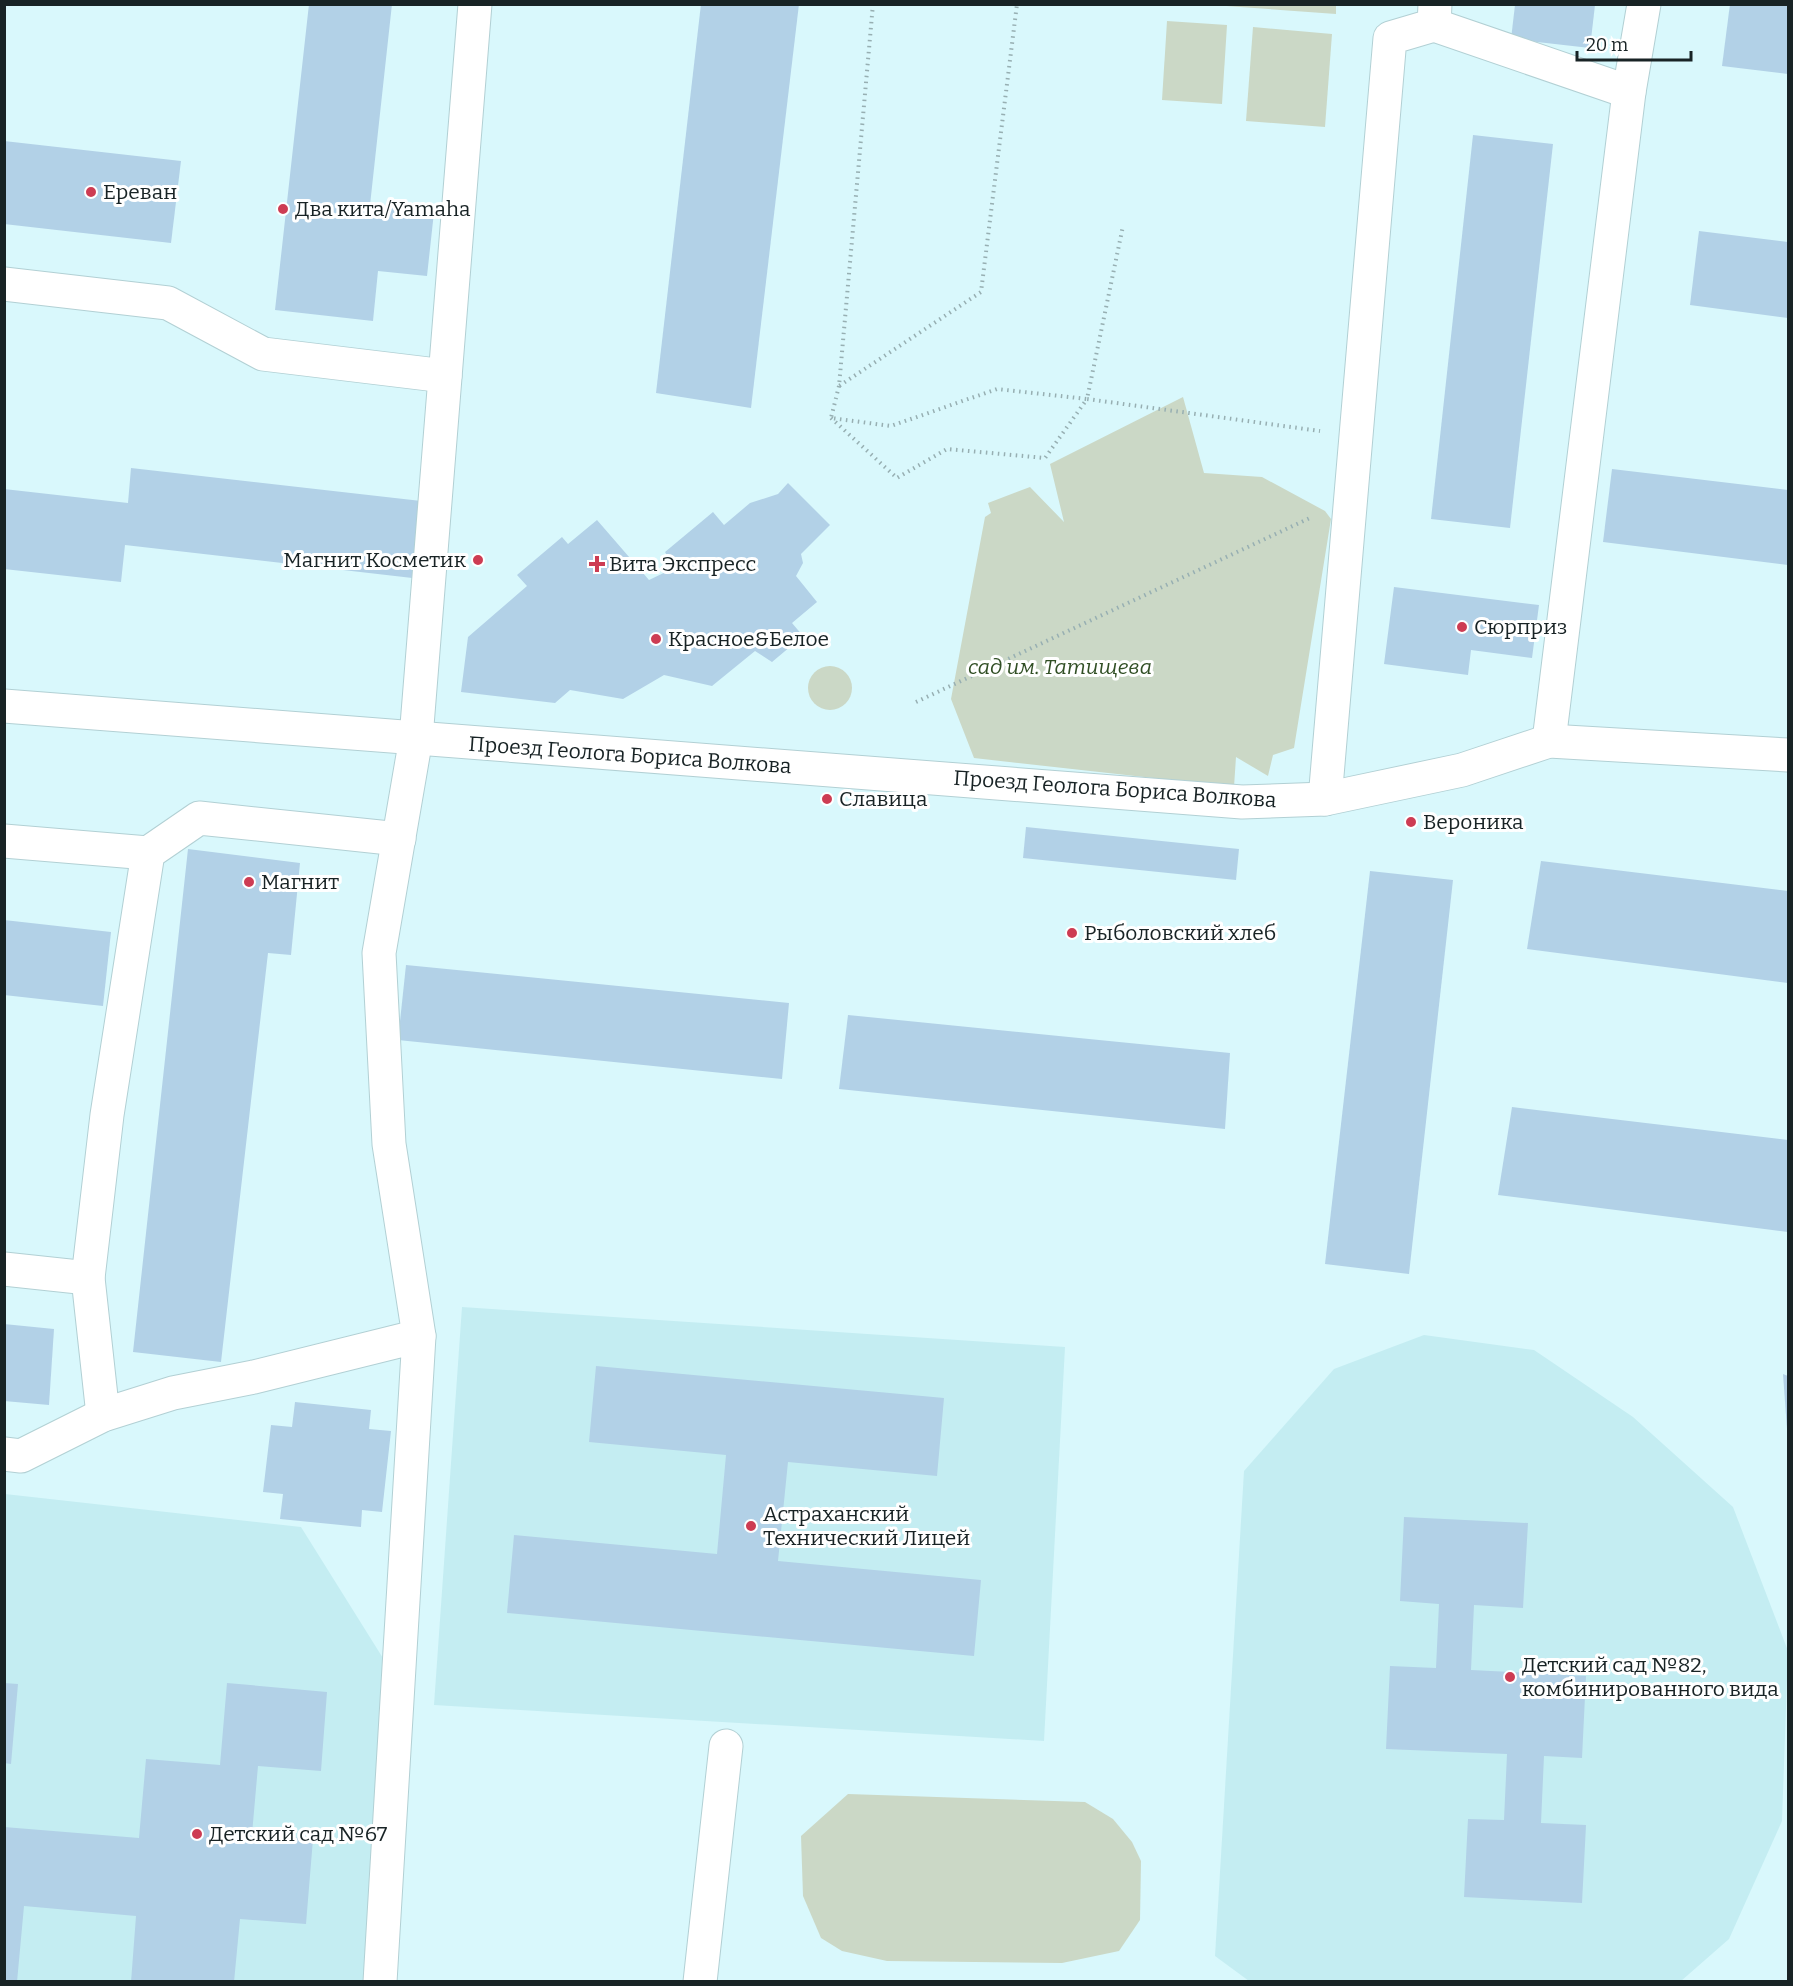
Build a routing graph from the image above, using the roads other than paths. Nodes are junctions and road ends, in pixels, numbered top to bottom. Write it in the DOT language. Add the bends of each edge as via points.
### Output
graph roads {
  1 [pos="475,4"];
  2 [pos="1644,4"];
  3 [pos="1435,15"];
  4 [pos="1629,92"];
  5 [pos="4,284"];
  6 [pos="445,376"];
  7 [pos="4,706"];
  8 [pos="416,738"];
  9 [pos="1550,741"];
  10 [pos="1788,755"];
  11 [pos="1325,799"];
  12 [pos="399,839"];
  13 [pos="4,842"];
  14 [pos="148,853"];
  15 [pos="4,1269"];
  16 [pos="88,1278"];
  17 [pos="419,1336"];
  18 [pos="103,1415"];
  19 [pos="4,1454"];
  20 [pos="726,1746"];
  21 [pos="380,1982"];
  22 [pos="700,1982"];
  1 -- 6 [label="street"];
  2 -- 4 [label="street"];
  3 -- 4 [label="street"];
  3 -- 11 [label="street" via="1390,38"];
  4 -- 9 [label="street"];
  5 -- 6 [label="street" via="168,303 262,354"];
  6 -- 8 [label="street"];
  7 -- 8 [label="street, Проезд Геолога Бориса Волкова"];
  8 -- 11 [label="street, Проезд Геолога Бориса Волкова" via="1242,802"];
  8 -- 12 [label="street"];
  9 -- 10 [label="street, Проезд Геолога Бориса Волкова"];
  9 -- 11 [label="street, Проезд Геолога Бориса Волкова" via="1462,770"];
  12 -- 14 [label="street" via="199,818"];
  12 -- 17 [label="street" via="379,953 389,1144"];
  13 -- 14 [label="street"];
  14 -- 16 [label="street" via="107,1115"];
  15 -- 16 [label="street"];
  16 -- 18 [label="street"];
  17 -- 18 [label="street" via="173,1393"];
  17 -- 21 [label="street"];
  18 -- 19 [label="street" via="21,1456"];
  20 -- 22 [label="street"];
}
